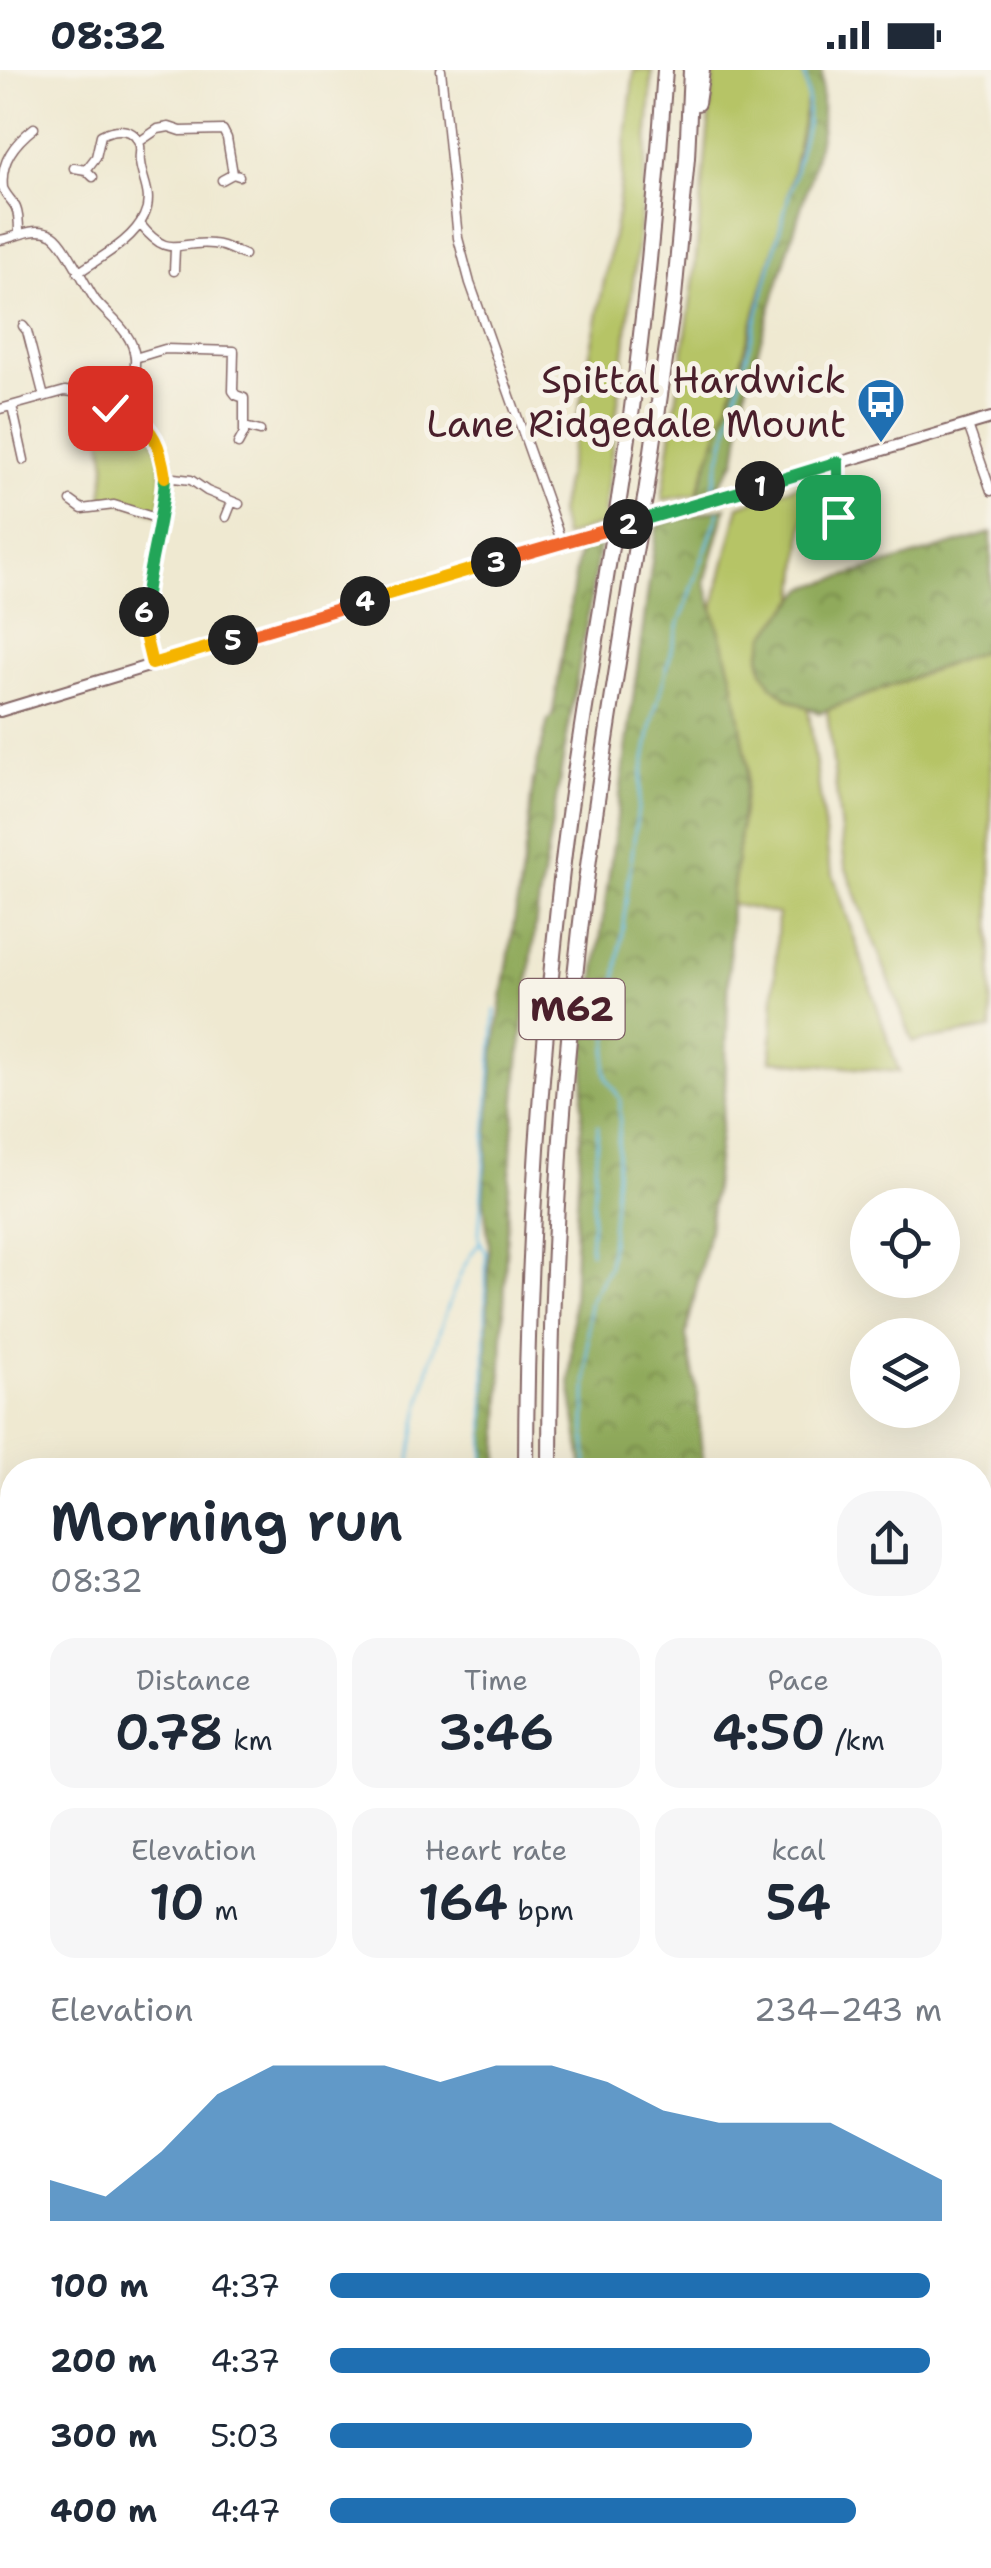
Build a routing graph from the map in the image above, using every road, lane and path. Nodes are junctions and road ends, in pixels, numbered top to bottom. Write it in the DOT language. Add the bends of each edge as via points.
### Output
graph roads {
  1 [pos="442,70"];
  2 [pos="665,70"];
  3 [pos="691,70"];
  4 [pos="702,70"];
  5 [pos="34,128"];
  6 [pos="235,129"];
  7 [pos="226,135"];
  8 [pos="140,142"];
  9 [pos="687,158"];
  10 [pos="1,161"];
  11 [pos="74,168"];
  12 [pos="222,180"];
  13 [pos="140,224"];
  14 [pos="19,232"];
  15 [pos="0,240"];
  16 [pos="175,249"];
  17 [pos="244,256"];
  18 [pos="174,271"];
  19 [pos="78,273"];
  20 [pos="30,318"];
  21 [pos="11,324"];
  22 [pos="23,326"];
  23 [pos="135,358"];
  24 [pos="127,394"];
  25 [pos="44,397"];
  26 [pos="110,401"];
  27 [pos="12,406"];
  28 [pos="0,408"];
  29 [pos="130,409"];
  30 [pos="991,418"];
  31 [pos="968,426"];
  32 [pos="245,427"];
  33 [pos="260,431"];
  34 [pos="238,444"];
  35 [pos="24,460"];
  36 [pos="838,462"];
  37 [pos="165,477"];
  38 [pos="991,491"];
  39 [pos="65,512"];
  40 [pos="226,516"];
  41 [pos="160,519"];
  42 [pos="562,543"];
  43 [pos="856,552"];
  44 [pos="152,664"];
  45 [pos="0,711"];
  46 [pos="526,1458"];
  47 [pos="550,1458"];
  1 -- 42 [label="street" via="458,238"];
  2 -- 46 [label="highway, M62, bridge" via="637,382 563,859 531,1272"];
  3 -- 9 [label="highway, M62"];
  4 -- 9 [label="highway"];
  5 -- 10 [label="street"];
  6 -- 7 [label="street"];
  7 -- 8 [label="street" via="169,127"];
  7 -- 12 [label="street" via="236,175"];
  8 -- 11 [label="street" via="132,133 111,130 101,135 90,173"];
  8 -- 13 [label="street" via="149,190"];
  9 -- 47 [label="highway, M62, bridge" via="670,338 591,838 570,1029"];
  10 -- 14 [label="street"];
  13 -- 16 [label="street"];
  13 -- 19 [label="street"];
  14 -- 15 [label="street"];
  14 -- 19 [label="street" via="50,234"];
  16 -- 17 [label="street" via="211,243"];
  16 -- 18 [label="street"];
  19 -- 23 [label="street" via="118,323"];
  20 -- 22 [label="street"];
  21 -- 22 [label="street"];
  22 -- 25 [label="street"];
  23 -- 24 [label="street"];
  23 -- 32 [label="street" via="165,349 234,351 233,391 244,398"];
  24 -- 26 [label="street" via="116,392"];
  24 -- 29 [label="street"];
  25 -- 26 [label="street" via="65,391"];
  25 -- 27 [label="street"];
  26 -- 29 [label="street" via="114,413"];
  27 -- 28 [label="street"];
  27 -- 35 [label="street"];
  29 -- 37 [label="street" via="154,436"];
  30 -- 31 [label="street"];
  31 -- 36 [label="street"];
  31 -- 38 [label="street"];
  32 -- 33 [label="street"];
  32 -- 34 [label="street"];
  36 -- 42 [label="street"];
  36 -- 43 [label="street" via="838,524"];
  37 -- 40 [label="street" via="191,480 236,503"];
  37 -- 41 [label="street"];
  39 -- 41 [label="street" via="73,503 88,510 114,505"];
  41 -- 44 [label="street" via="144,618"];
  42 -- 44 [label="street"];
  44 -- 45 [label="street"];
}
